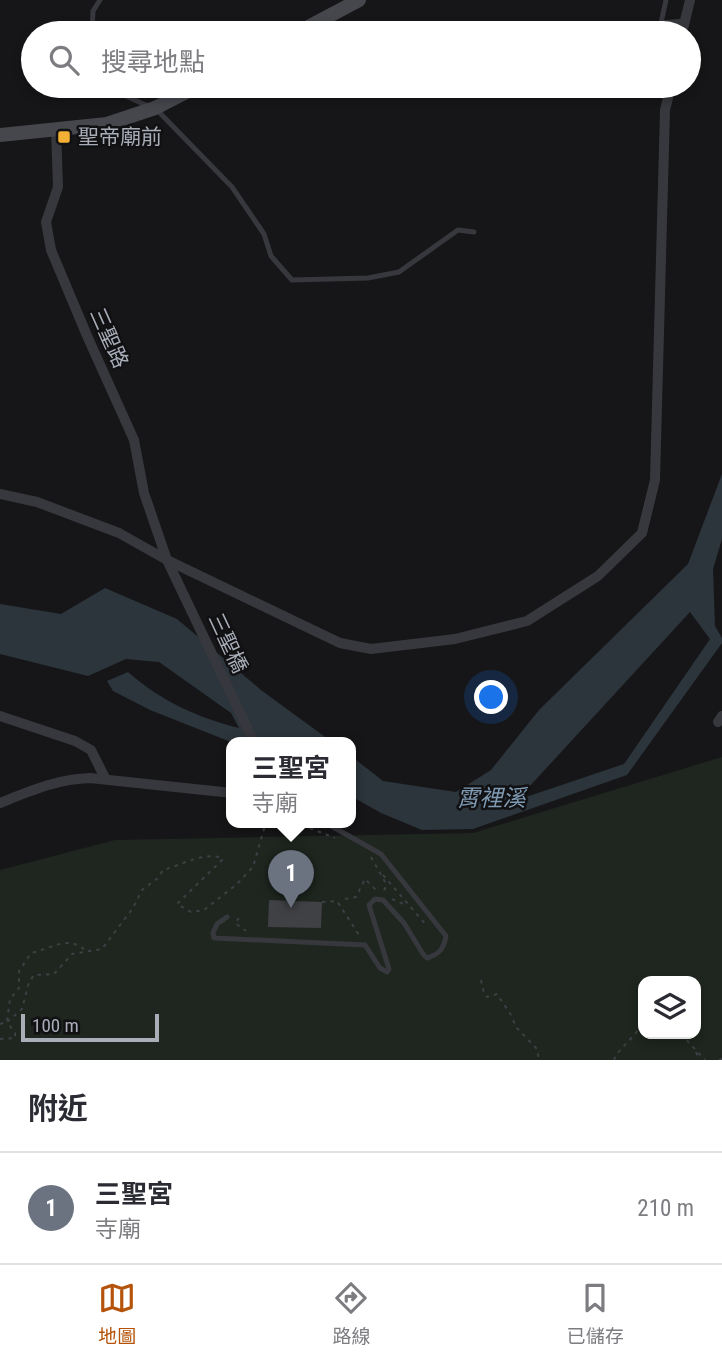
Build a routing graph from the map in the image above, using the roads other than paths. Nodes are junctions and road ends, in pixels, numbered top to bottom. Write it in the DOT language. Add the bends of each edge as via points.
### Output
graph roads {
  1 [pos="100,0"];
  2 [pos="359,0"];
  3 [pos="666,0"];
  4 [pos="690,0"];
  5 [pos="93,21"];
  6 [pos="320,21"];
  7 [pos="662,21"];
  8 [pos="685,21"];
  9 [pos="131,98"];
  10 [pos="175,98"];
  11 [pos="668,98"];
  12 [pos="155,108"];
  13 [pos="57,129"];
  14 [pos="0,135"];
  15 [pos="474,232"];
  16 [pos="0,494"];
  17 [pos="167,560"];
  18 [pos="0,716"];
  19 [pos="252,737"];
  20 [pos="106,778"];
  21 [pos="226,792"];
  22 [pos="0,803"];
  23 [pos="335,828"];
  24 [pos="227,917"];
  1 -- 5 [label="lane"];
  2 -- 6 [label="main road"];
  3 -- 7 [label="lane"];
  4 -- 8 [label="street"];
  9 -- 12 [label="lane"];
  10 -- 12 [label="main road"];
  11 -- 17 [label="street" via="655,480 642,533 598,576 527,621 455,639 371,649 340,643"];
  12 -- 13 [label="main road" via="107,124"];
  12 -- 15 [label="lane" via="232,187 264,234 271,256 292,280 368,278 399,272 458,230"];
  13 -- 14 [label="main road"];
  13 -- 17 [label="street, 三聖路" via="58,187 46,222 51,250 134,440 144,493"];
  16 -- 17 [label="street" via="37,502 119,533"];
  17 -- 19 [label="street, 三聖橋"];
  18 -- 20 [label="street" via="92,750"];
  20 -- 21 [label="street"];
  20 -- 22 [label="street" via="46,784"];
  23 -- 24 [label="lane" via="381,854 446,936 436,955 427,958 383,900 369,905 387,972 366,945 214,938 218,924"];
}
